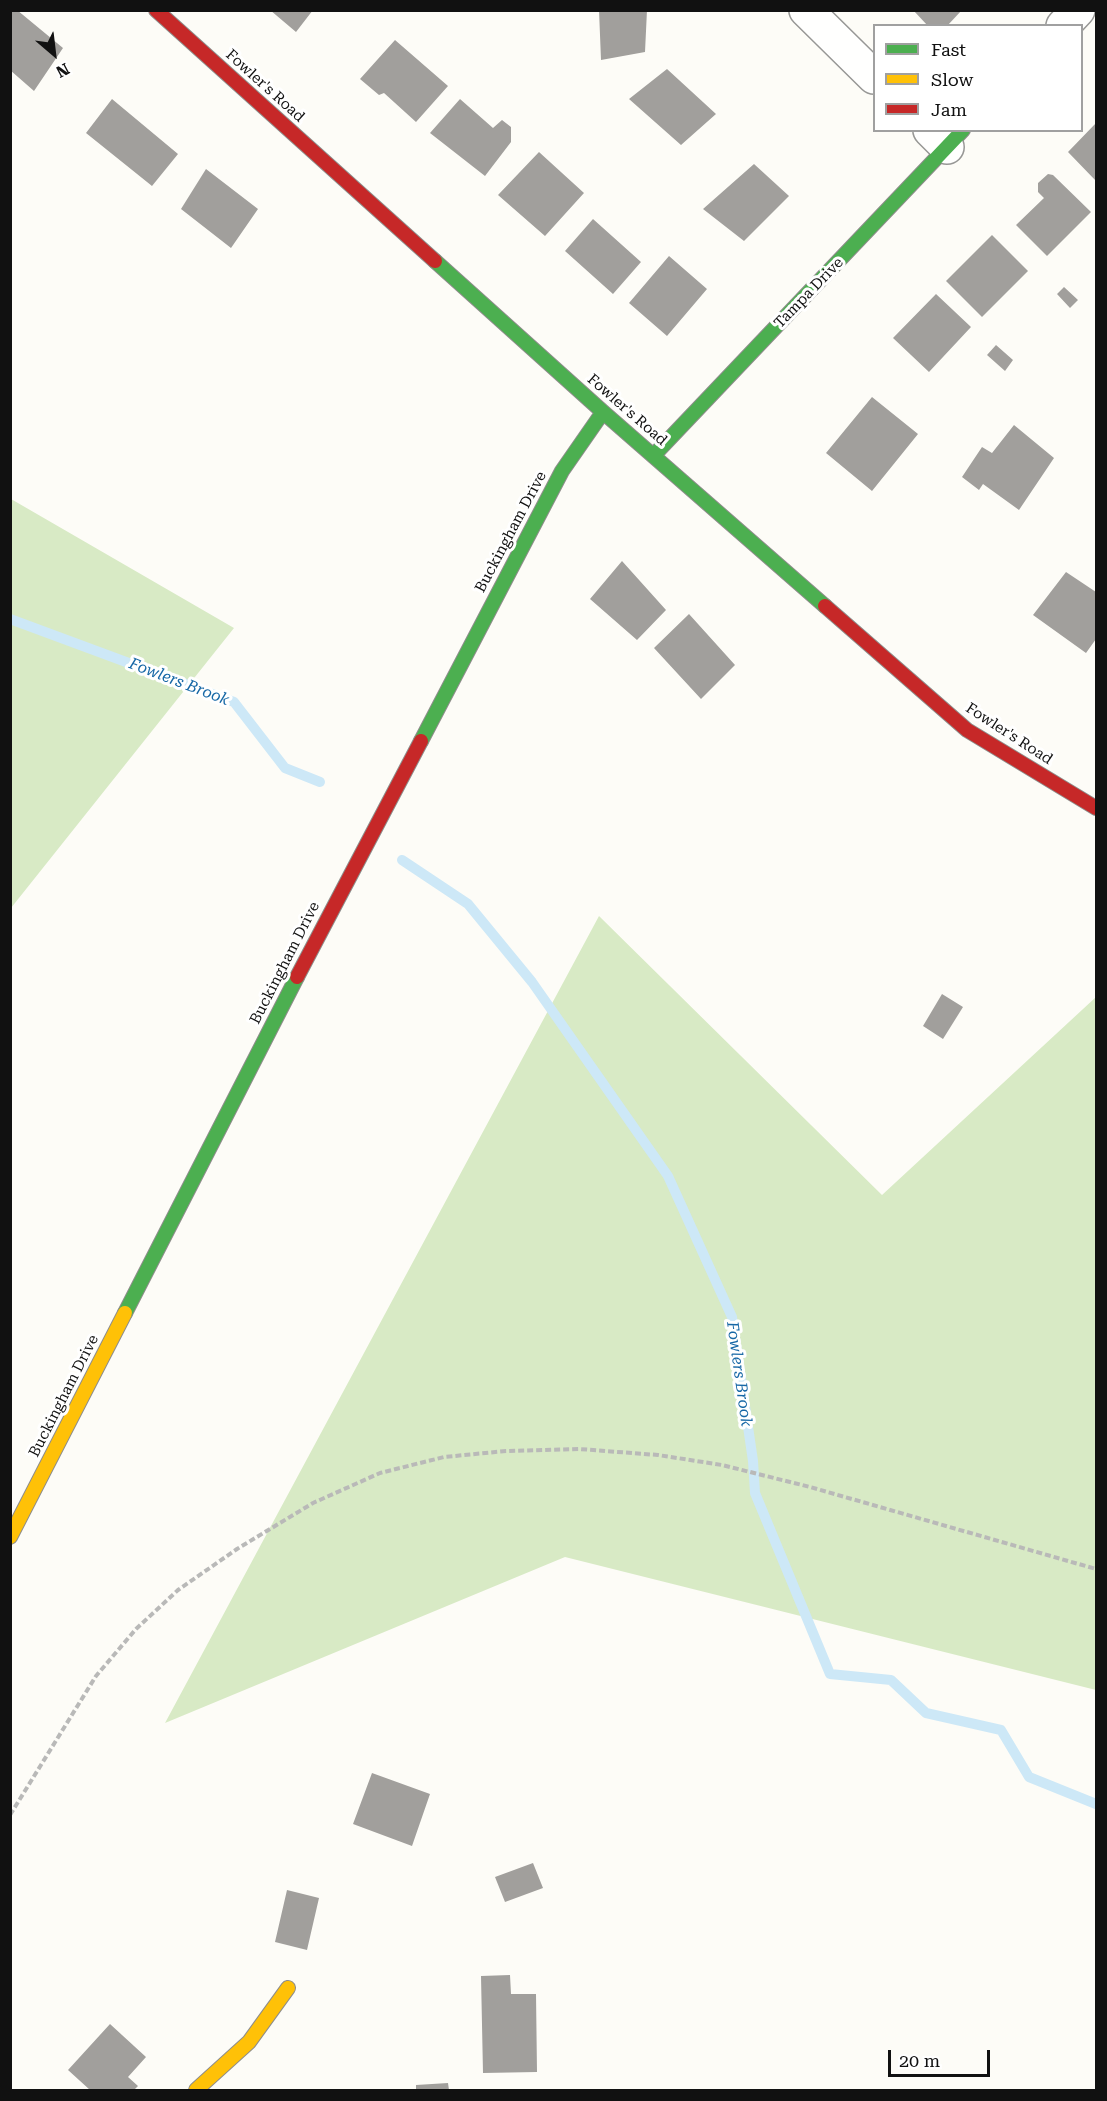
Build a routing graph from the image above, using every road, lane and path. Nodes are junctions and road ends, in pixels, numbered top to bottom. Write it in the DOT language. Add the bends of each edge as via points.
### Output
graph roads {
  1 [pos="156,10"];
  2 [pos="806,10"];
  3 [pos="1078,10"];
  4 [pos="1065,24"];
  5 [pos="873,76"];
  6 [pos="947,136"];
  7 [pos="603,412"];
  8 [pos="654,455"];
  9 [pos="1096,808"];
  10 [pos="10,1537"];
  11 [pos="1096,1569"];
  12 [pos="10,1815"];
  13 [pos="288,1988"];
  14 [pos="196,2091"];
  1 -- 7 [label="street, Fowler's Road"];
  2 -- 5 [label="street"];
  3 -- 4 [label="street"];
  6 -- 8 [label="street, Tampa Drive"];
  7 -- 8 [label="street, Fowler's Road"];
  7 -- 10 [label="street, Buckingham Drive" via="556,482 328,916"];
  8 -- 9 [label="street, Fowler's Road" via="968,730"];
  11 -- 12 [label="path" via="722,1465 579,1449 444,1457 380,1473 313,1503 178,1590 136,1629 96,1676"];
  13 -- 14 [label="street" via="249,2042"];
}
